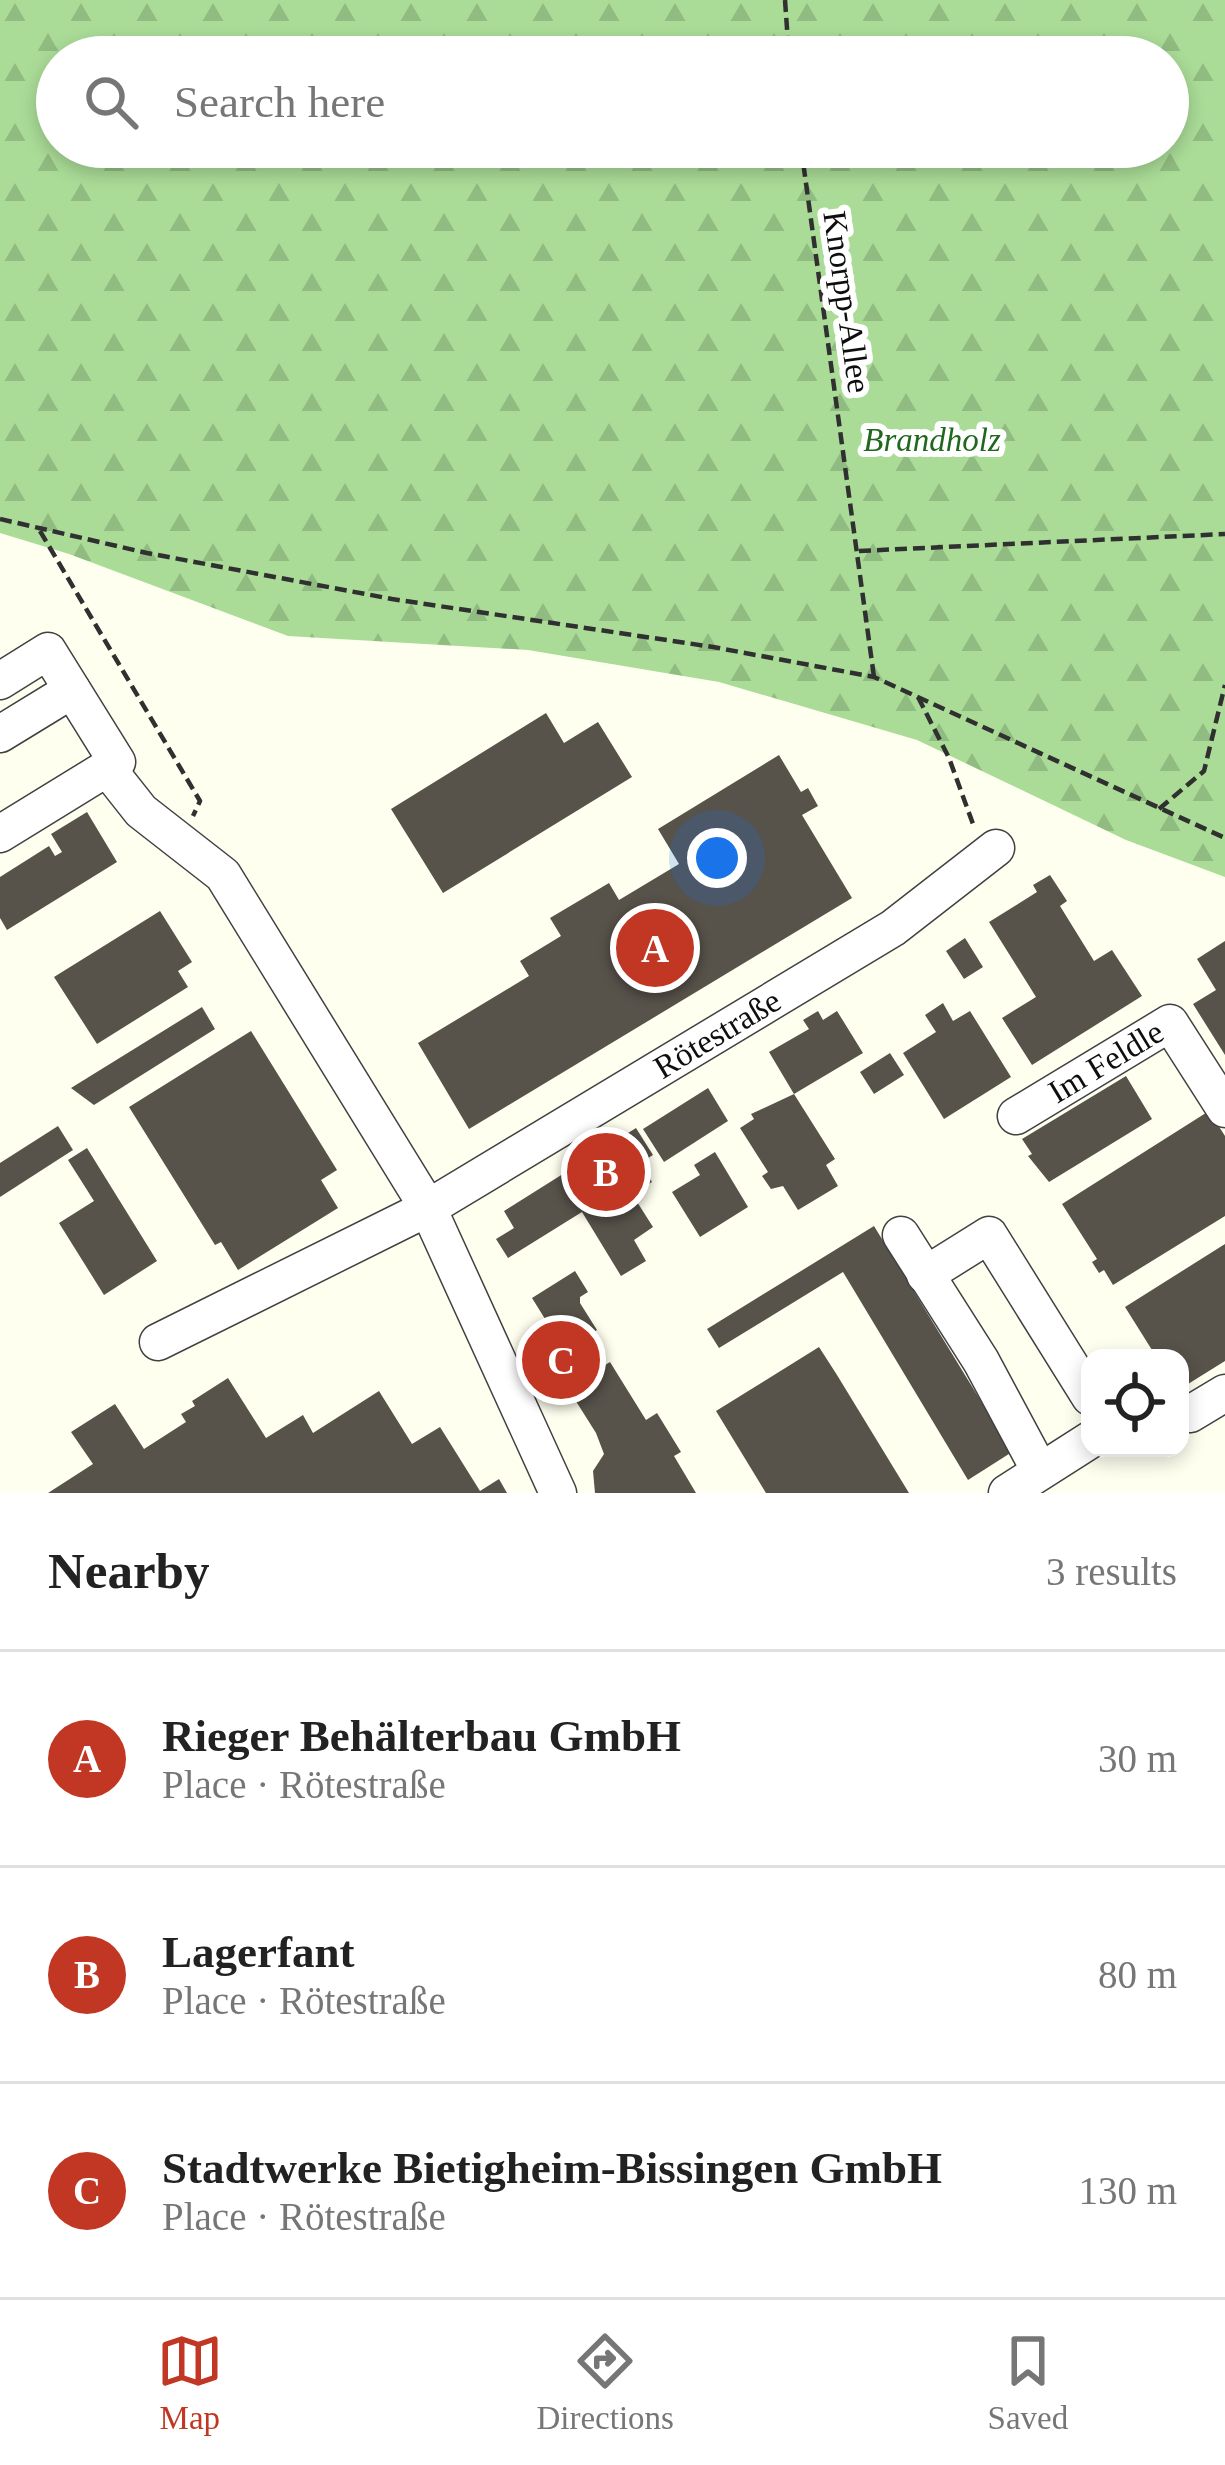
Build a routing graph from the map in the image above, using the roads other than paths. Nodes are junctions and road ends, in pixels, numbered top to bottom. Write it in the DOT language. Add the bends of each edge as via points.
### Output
graph roads {
  1 [pos="0,681"];
  2 [pos="72,690"];
  3 [pos="0,734"];
  4 [pos="106,768"];
  5 [pos="0,834"];
  6 [pos="991,853"];
  7 [pos="1225,1109"];
  8 [pos="1016,1116"];
  9 [pos="428,1208"];
  10 [pos="901,1234"];
  11 [pos="926,1275"];
  12 [pos="158,1342"];
  13 [pos="1081,1383"];
  14 [pos="1225,1394"];
  15 [pos="1190,1414"];
  16 [pos="1081,1446"];
  17 [pos="1040,1472"];
  18 [pos="558,1493"];
  19 [pos="1006,1493"];
  1 -- 2 [label="street" via="48,651"];
  2 -- 3 [label="street"];
  2 -- 4 [label="street" via="117,762"];
  4 -- 5 [label="street"];
  4 -- 9 [label="street" via="141,811 223,875"];
  6 -- 9 [label="street, Rötestraße" via="893,928"];
  7 -- 8 [label="street, Im Feldle" via="1170,1023"];
  9 -- 12 [label="street, Rötestraße"];
  9 -- 18 [label="street"];
  10 -- 11 [label="street"];
  11 -- 13 [label="street" via="989,1235"];
  11 -- 17 [label="street"];
  14 -- 15 [label="street"];
  16 -- 17 [label="street"];
  17 -- 19 [label="street"];
}
